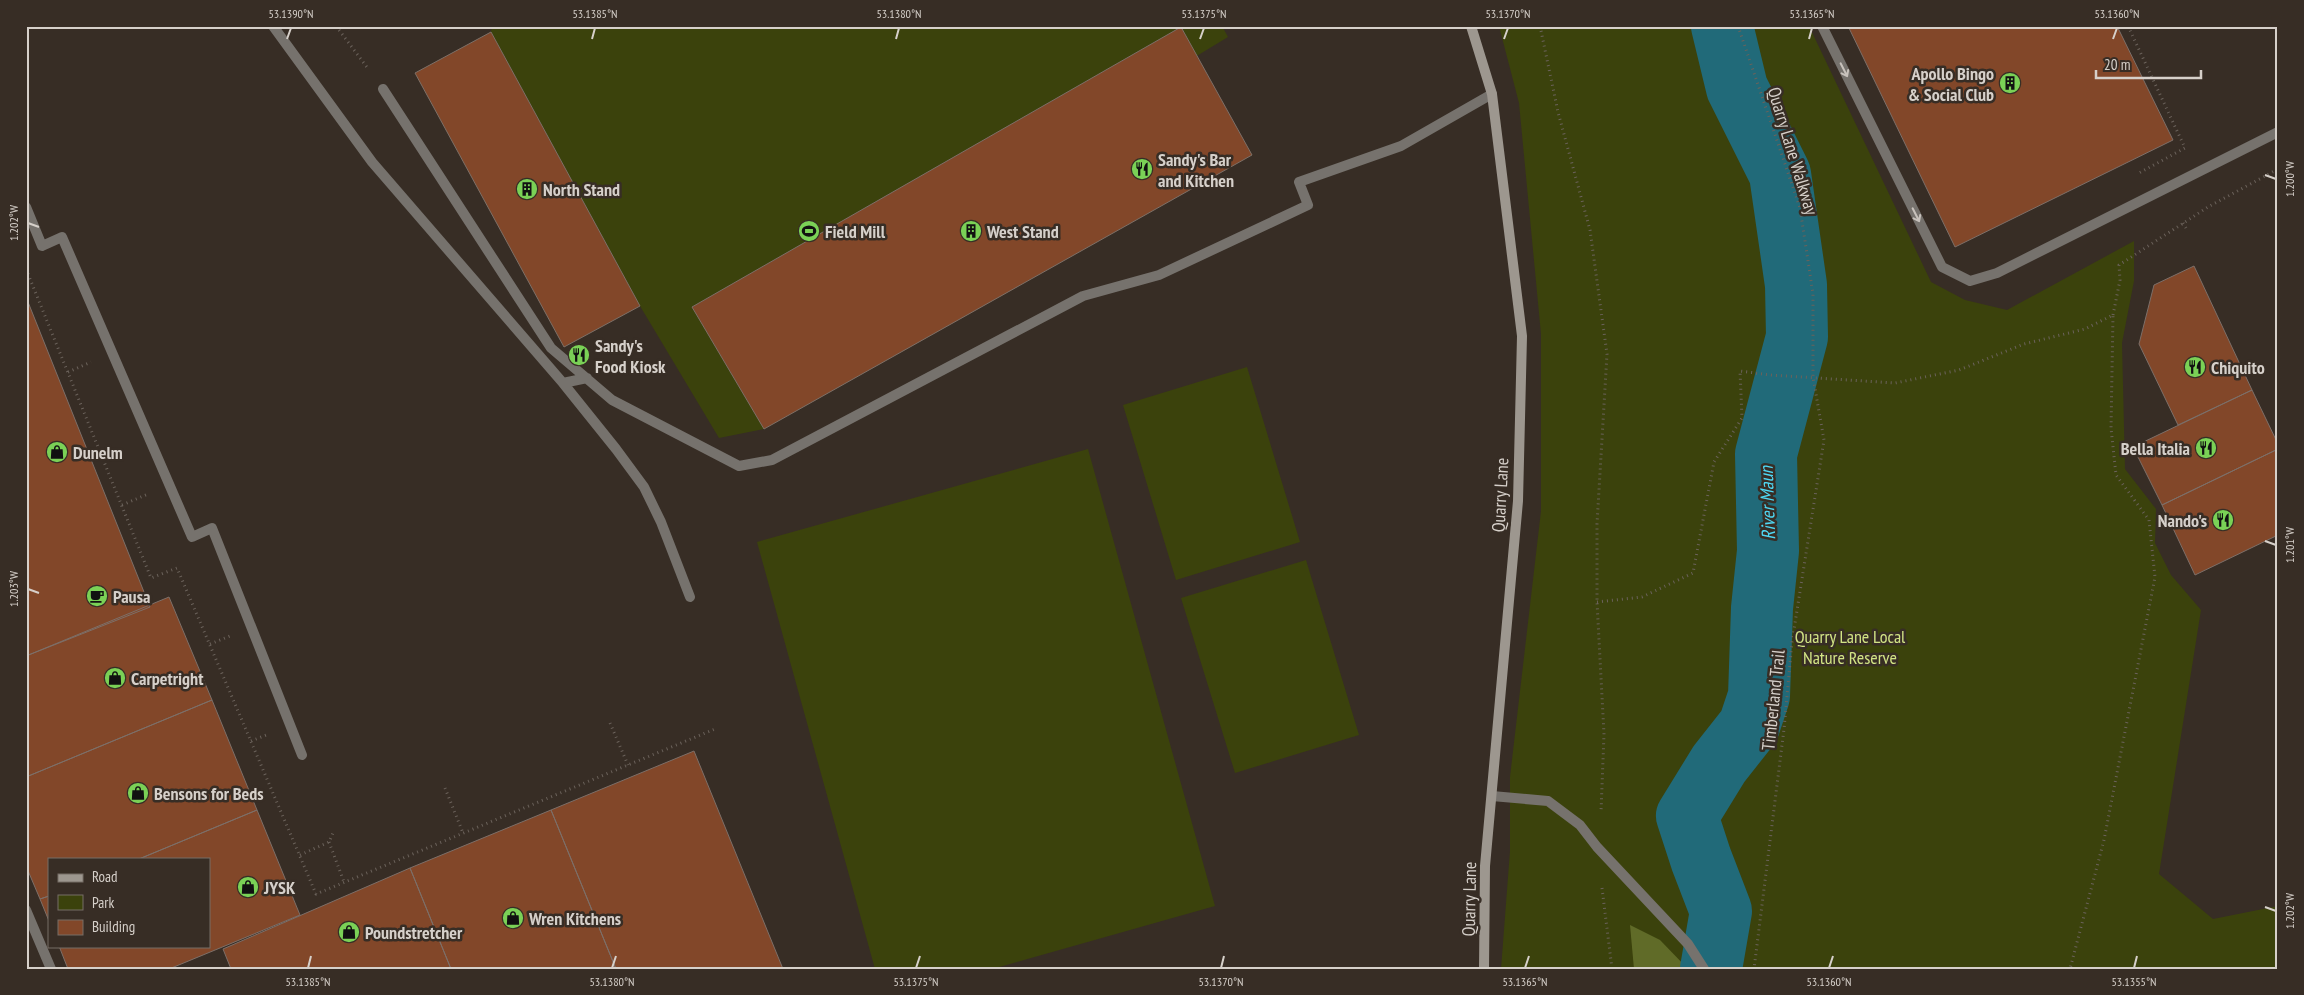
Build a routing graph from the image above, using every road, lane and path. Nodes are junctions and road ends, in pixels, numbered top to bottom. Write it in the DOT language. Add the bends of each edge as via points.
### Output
graph roads {
  1 [pos="273,26"];
  2 [pos="336,26"];
  3 [pos="1471,26"];
  4 [pos="1540,26"];
  5 [pos="1738,26"];
  6 [pos="1822,26"];
  7 [pos="2128,26"];
  8 [pos="383,89"];
  9 [pos="1492,94"];
  10 [pos="2278,132"];
  11 [pos="2278,169"];
  12 [pos="2137,174"];
  13 [pos="26,207"];
  14 [pos="2183,223"];
  15 [pos="2186,228"];
  16 [pos="26,269"];
  17 [pos="2113,315"];
  18 [pos="1813,377"];
  19 [pos="587,378"];
  20 [pos="563,383"];
  21 [pos="169,486"];
  22 [pos="122,505"];
  23 [pos="690,597"];
  24 [pos="1597,602"];
  25 [pos="610,723"];
  26 [pos="716,729"];
  27 [pos="302,755"];
  28 [pos="628,765"];
  29 [pos="446,788"];
  30 [pos="1492,796"];
  31 [pos="333,833"];
  32 [pos="463,833"];
  33 [pos="329,842"];
  34 [pos="1597,847"];
  35 [pos="300,855"];
  36 [pos="344,882"];
  37 [pos="26,910"];
  38 [pos="50,969"];
  39 [pos="1484,969"];
  40 [pos="1612,969"];
  41 [pos="1704,969"];
  42 [pos="1754,969"];
  43 [pos="2070,969"];
  1 -- 20 [label="lane" via="372,162"];
  2 -- 8 [label="path"];
  3 -- 9 [label="street, Quarry Lane"];
  4 -- 24 [label="path" via="1558,112 1590,230 1606,354 1597,524"];
  5 -- 18 [label="path, Quarry Lane Walkway" via="1800,208 1813,294"];
  6 -- 10 [label="lane, one-way" via="1942,267 1970,282 1996,273"];
  7 -- 12 [label="path" via="2185,148"];
  8 -- 19 [label="lane" via="552,348"];
  9 -- 19 [label="lane" via="1401,146 1299,182 1308,205 1159,275 1083,296 772,460 739,466 612,400"];
  9 -- 30 [label="street, Quarry Lane" via="1522,336 1518,501"];
  11 -- 14 [label="path"];
  13 -- 21 [label="lane" via="42,246 62,237"];
  14 -- 15 [label="path"];
  14 -- 17 [label="path" via="2119,265 2120,280"];
  16 -- 22 [label="path"];
  17 -- 18 [label="path" via="2085,329 2024,344 1959,370 1895,383"];
  17 -- 43 [label="path" via="2111,428 2116,475 2149,520 2155,577 2104,840"];
  18 -- 24 [label="path" via="1740,371 1742,418 1714,462 1693,573 1642,597"];
  18 -- 42 [label="path, Timberland Trail" via="1824,440 1792,642"];
  19 -- 20 [label="lane"];
  20 -- 23 [label="lane" via="644,487"];
  21 -- 22 [label="path"];
  21 -- 27 [label="lane" via="192,537 212,528"];
  22 -- 35 [label="path" via="151,578 177,568"];
  24 -- 34 [label="path" via="1604,743"];
  25 -- 28 [label="path"];
  26 -- 28 [label="path"];
  28 -- 32 [label="path"];
  29 -- 32 [label="path"];
  30 -- 34 [label="lane" via="1548,801 1580,825"];
  30 -- 39 [label="street, Quarry Lane" via="1485,866"];
  31 -- 33 [label="path"];
  32 -- 36 [label="path"];
  33 -- 35 [label="path"];
  33 -- 36 [label="path"];
  34 -- 40 [label="path"];
  34 -- 41 [label="lane" via="1688,944"];
  35 -- 36 [label="path" via="316,894"];
  37 -- 38 [label="lane"];
}
